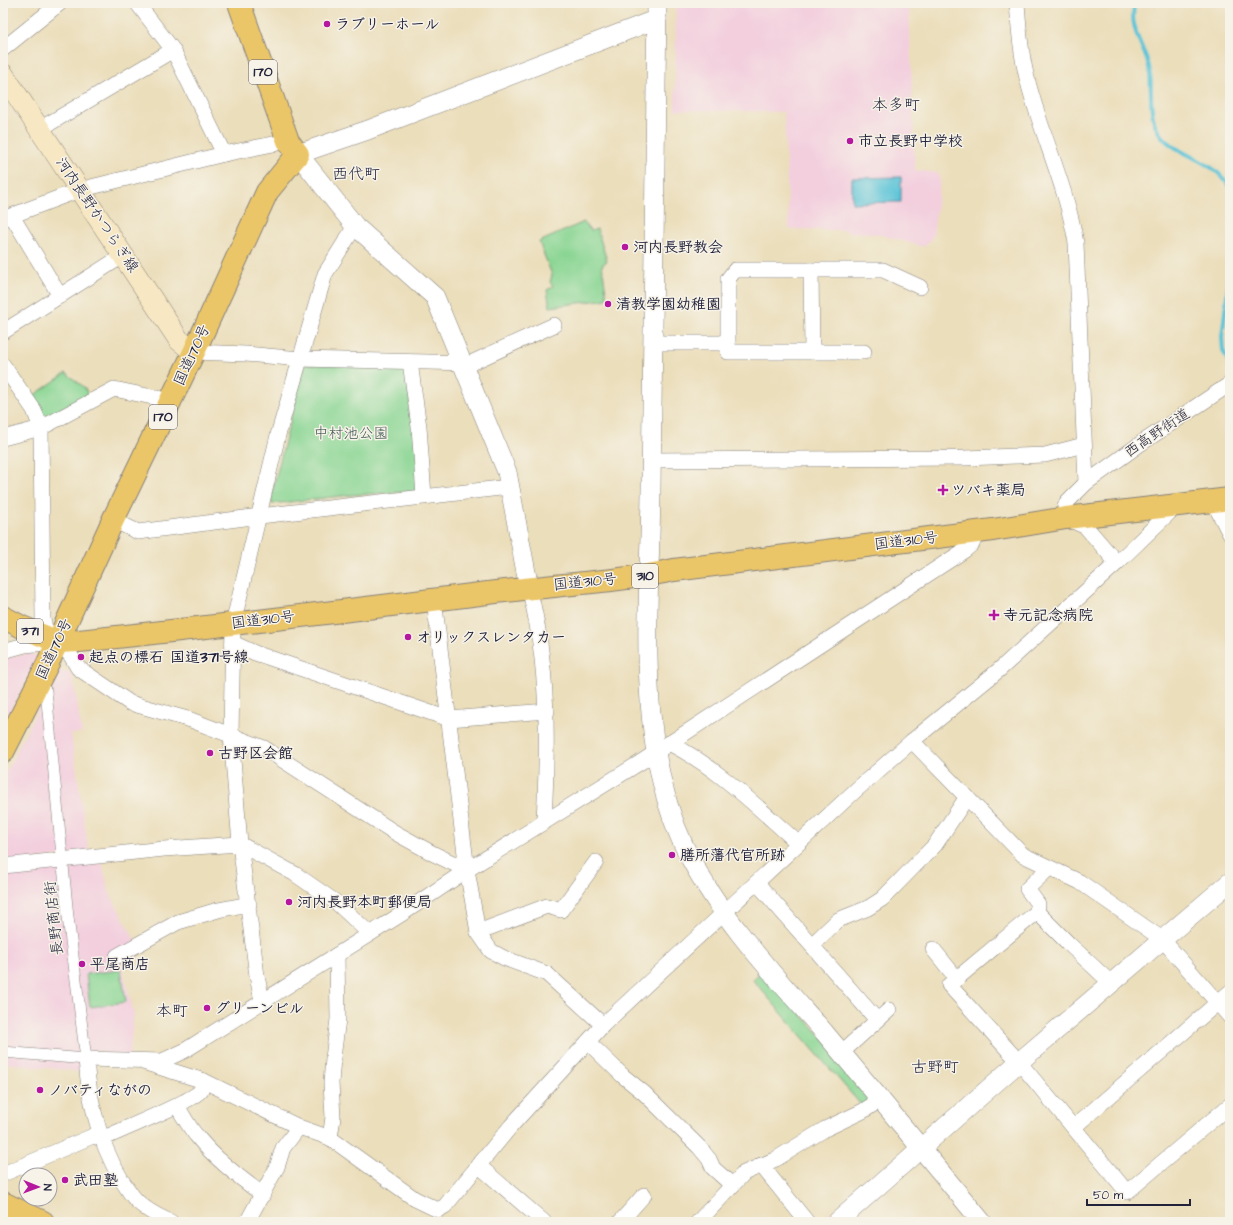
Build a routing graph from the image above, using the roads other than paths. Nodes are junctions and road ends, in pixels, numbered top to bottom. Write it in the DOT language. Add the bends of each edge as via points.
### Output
graph roads {
  1 [pos="60,3"];
  2 [pos="136,3"];
  3 [pos="239,3"];
  4 [pos="1017,3"];
  5 [pos="657,11"];
  6 [pos="3,49"];
  7 [pos="173,50"];
  8 [pos="3,74"];
  9 [pos="40,129"];
  10 [pos="293,148"];
  11 [pos="224,154"];
  12 [pos="79,190"];
  13 [pos="8,217"];
  14 [pos="355,226"];
  15 [pos="124,255"];
  16 [pos="811,270"];
  17 [pos="920,287"];
  18 [pos="60,296"];
  19 [pos="554,325"];
  20 [pos="3,332"];
  21 [pos="653,343"];
  22 [pos="728,343"];
  23 [pos="194,352"];
  24 [pos="812,352"];
  25 [pos="864,352"];
  26 [pos="300,359"];
  27 [pos="410,362"];
  28 [pos="461,364"];
  29 [pos="3,365"];
  30 [pos="1230,384"];
  31 [pos="171,399"];
  32 [pos="41,428"];
  33 [pos="3,438"];
  34 [pos="1084,446"];
  35 [pos="651,460"];
  36 [pos="1086,483"];
  37 [pos="509,487"];
  38 [pos="424,496"];
  39 [pos="1221,500"];
  40 [pos="1176,506"];
  41 [pos="260,516"];
  42 [pos="1066,518"];
  43 [pos="113,520"];
  44 [pos="977,532"];
  45 [pos="1230,534"];
  46 [pos="1117,563"];
  47 [pos="649,575"];
  48 [pos="529,588"];
  49 [pos="434,599"];
  50 [pos="3,617"];
  51 [pos="233,634"];
  52 [pos="58,642"];
  53 [pos="3,651"];
  54 [pos="44,684"];
  55 [pos="546,711"];
  56 [pos="449,719"];
  57 [pos="231,736"];
  58 [pos="912,741"];
  59 [pos="662,747"];
  60 [pos="3,752"];
  61 [pos="967,797"];
  62 [pos="544,821"];
  63 [pos="798,843"];
  64 [pos="240,844"];
  65 [pos="62,859"];
  66 [pos="596,862"];
  67 [pos="3,866"];
  68 [pos="1049,868"];
  69 [pos="467,870"];
  70 [pos="1230,882"];
  71 [pos="757,883"];
  72 [pos="248,904"];
  73 [pos="725,912"];
  74 [pos="1037,912"];
  75 [pos="478,932"];
  76 [pos="369,933"];
  77 [pos="1162,939"];
  78 [pos="812,945"];
  79 [pos="933,949"];
  80 [pos="337,955"];
  81 [pos="117,956"];
  82 [pos="957,979"];
  83 [pos="1111,983"];
  84 [pos="1230,992"];
  85 [pos="262,1001"];
  86 [pos="1217,1003"];
  87 [pos="889,1010"];
  88 [pos="1230,1017"];
  89 [pos="877,1020"];
  90 [pos="603,1025"];
  91 [pos="588,1042"];
  92 [pos="3,1052"];
  93 [pos="841,1053"];
  94 [pos="86,1059"];
  95 [pos="143,1062"];
  96 [pos="1019,1062"];
  97 [pos="204,1081"];
  98 [pos="880,1100"];
  99 [pos="1230,1105"];
  100 [pos="177,1106"];
  101 [pos="299,1127"];
  102 [pos="1074,1127"];
  103 [pos="102,1138"];
  104 [pos="330,1138"];
  105 [pos="921,1148"];
  106 [pos="478,1165"];
  107 [pos="761,1165"];
  108 [pos="3,1174"];
  109 [pos="732,1185"];
  110 [pos="263,1195"];
  111 [pos="644,1195"];
  112 [pos="3,1203"];
  113 [pos="43,1222"];
  114 [pos="171,1222"];
  115 [pos="247,1222"];
  116 [pos="544,1222"];
  117 [pos="620,1222"];
  118 [pos="698,1222"];
  119 [pos="808,1222"];
  120 [pos="837,1222"];
  121 [pos="982,1222"];
  1 -- 6 [label="street"];
  2 -- 7 [label="street"];
  3 -- 10 [label="highway, 170"];
  4 -- 34 [label="street" via="1020,42 1028,82 1073,225 1076,244"];
  5 -- 10 [label="street" via="368,130"];
  5 -- 21 [label="street"];
  7 -- 9 [label="street"];
  7 -- 11 [label="street"];
  8 -- 9 [label="main road, 河内長野かつらぎ線"];
  9 -- 12 [label="main road, 河内長野かつらぎ線"];
  10 -- 11 [label="street"];
  10 -- 14 [label="street"];
  10 -- 23 [label="highway, 国道170号 / 170" via="267,192"];
  11 -- 12 [label="street"];
  12 -- 13 [label="street"];
  12 -- 15 [label="main road, 河内長野かつらぎ線"];
  13 -- 18 [label="street"];
  14 -- 26 [label="street" via="325,274"];
  14 -- 28 [label="street" via="435,297"];
  15 -- 18 [label="street"];
  15 -- 23 [label="main road, 河内長野かつらぎ線" via="178,340"];
  16 -- 17 [label="street" via="883,270"];
  16 -- 22 [label="street" via="735,270 728,279"];
  16 -- 24 [label="street"];
  18 -- 20 [label="street"];
  19 -- 28 [label="street" via="471,363"];
  21 -- 22 [label="street"];
  21 -- 35 [label="street"];
  22 -- 24 [label="street" via="728,352"];
  23 -- 26 [label="street"];
  23 -- 31 [label="highway, 国道170号 / 170"];
  24 -- 25 [label="street"];
  26 -- 27 [label="street"];
  26 -- 41 [label="street" via="278,435"];
  27 -- 28 [label="street"];
  27 -- 38 [label="street" via="419,427"];
  28 -- 37 [label="street" via="507,472"];
  29 -- 32 [label="street" via="34,410"];
  30 -- 36 [label="street, 西高野街道"];
  31 -- 32 [label="street" via="114,389"];
  31 -- 43 [label="highway, 国道170号 / 170"];
  32 -- 33 [label="street"];
  32 -- 52 [label="street" via="43,619 45,628"];
  34 -- 35 [label="street" via="1045,455 965,458"];
  34 -- 36 [label="street"];
  35 -- 47 [label="street"];
  36 -- 42 [label="street, 西高野街道" via="1067,502"];
  37 -- 38 [label="street"];
  37 -- 48 [label="street"];
  38 -- 41 [label="street"];
  39 -- 40 [label="highway, 国道310号 / 310"];
  39 -- 45 [label="street"];
  40 -- 42 [label="highway, 国道310号 / 310"];
  40 -- 46 [label="street"];
  41 -- 43 [label="street" via="138,532"];
  41 -- 51 [label="street"];
  42 -- 44 [label="highway, 国道310号 / 310"];
  42 -- 46 [label="street" via="1086,527"];
  43 -- 52 [label="highway, 国道170号 / 170"];
  44 -- 47 [label="highway, 国道310号 / 310"];
  44 -- 59 [label="street" via="972,544 965,550"];
  46 -- 58 [label="street" via="999,670"];
  47 -- 48 [label="highway, 国道310号 / 310"];
  47 -- 59 [label="street" via="650,708"];
  48 -- 49 [label="highway, 国道310号 / 310"];
  48 -- 55 [label="street" via="545,686"];
  49 -- 51 [label="highway, 国道310号 / 310"];
  49 -- 56 [label="street"];
  50 -- 52 [label="highway, 371"];
  51 -- 52 [label="highway, 国道310号 / 310"];
  51 -- 56 [label="street" via="255,654"];
  51 -- 57 [label="street"];
  52 -- 53 [label="street" via="25,645"];
  52 -- 54 [label="highway, 国道170号 / 170"];
  52 -- 57 [label="street" via="78,668 130,703 191,720"];
  54 -- 60 [label="highway, 国道170号 / 170"];
  54 -- 65 [label="street, 長野商店街"];
  55 -- 56 [label="street"];
  55 -- 62 [label="street"];
  56 -- 69 [label="street"];
  57 -- 64 [label="street"];
  57 -- 69 [label="street" via="264,748 394,832"];
  58 -- 61 [label="street"];
  58 -- 63 [label="street"];
  59 -- 62 [label="street"];
  59 -- 63 [label="street" via="687,752 726,781"];
  59 -- 73 [label="street" via="666,794 683,844"];
  61 -- 68 [label="street" via="1023,855"];
  61 -- 78 [label="street" via="935,845 882,899 868,908 838,920"];
  62 -- 69 [label="street"];
  63 -- 71 [label="street"];
  64 -- 65 [label="street"];
  64 -- 72 [label="street"];
  64 -- 76 [label="street" via="301,878 337,903"];
  65 -- 67 [label="street"];
  65 -- 94 [label="street, 長野商店街"];
  66 -- 75 [label="street" via="561,910 547,906"];
  68 -- 74 [label="street" via="1027,888 1038,904"];
  68 -- 77 [label="street" via="1080,882"];
  69 -- 75 [label="street"];
  69 -- 76 [label="street"];
  70 -- 77 [label="street"];
  71 -- 73 [label="street"];
  71 -- 78 [label="street"];
  72 -- 81 [label="street" via="178,922"];
  72 -- 85 [label="street"];
  73 -- 90 [label="street"];
  73 -- 93 [label="street" via="744,940"];
  74 -- 82 [label="street"];
  74 -- 83 [label="street"];
  75 -- 90 [label="street" via="491,951 547,974"];
  76 -- 80 [label="street"];
  77 -- 83 [label="street"];
  77 -- 86 [label="street"];
  78 -- 89 [label="street"];
  79 -- 82 [label="street"];
  80 -- 85 [label="street"];
  80 -- 104 [label="street" via="338,1019 331,1083 333,1117"];
  82 -- 96 [label="street" via="950,985"];
  83 -- 96 [label="street"];
  84 -- 86 [label="street"];
  85 -- 95 [label="street" via="184,1052 162,1062"];
  86 -- 88 [label="street"];
  86 -- 102 [label="street"];
  87 -- 89 [label="street"];
  89 -- 93 [label="street"];
  90 -- 91 [label="street"];
  91 -- 106 [label="street" via="543,1089"];
  91 -- 109 [label="street" via="699,1147 713,1168"];
  92 -- 94 [label="street"];
  93 -- 98 [label="street"];
  94 -- 95 [label="street"];
  94 -- 103 [label="street" via="88,1089"];
  95 -- 97 [label="street"];
  96 -- 102 [label="street"];
  96 -- 105 [label="street"];
  97 -- 100 [label="street" via="201,1090"];
  97 -- 101 [label="street"];
  98 -- 105 [label="street"];
  98 -- 107 [label="street"];
  99 -- 102 [label="street" via="1127,1192"];
  100 -- 103 [label="street"];
  100 -- 110 [label="street" via="195,1134 209,1149"];
  101 -- 104 [label="street"];
  101 -- 110 [label="street" via="283,1148"];
  103 -- 108 [label="street" via="93,1136"];
  103 -- 114 [label="street" via="132,1195 156,1216"];
  104 -- 106 [label="street" via="415,1199 438,1210 445,1206"];
  105 -- 120 [label="street"];
  105 -- 121 [label="street"];
  106 -- 116 [label="street"];
  107 -- 109 [label="street" via="744,1173"];
  107 -- 119 [label="street"];
  109 -- 118 [label="street"];
  110 -- 115 [label="street"];
  111 -- 117 [label="street"];
  112 -- 113 [label="highway"];
}
